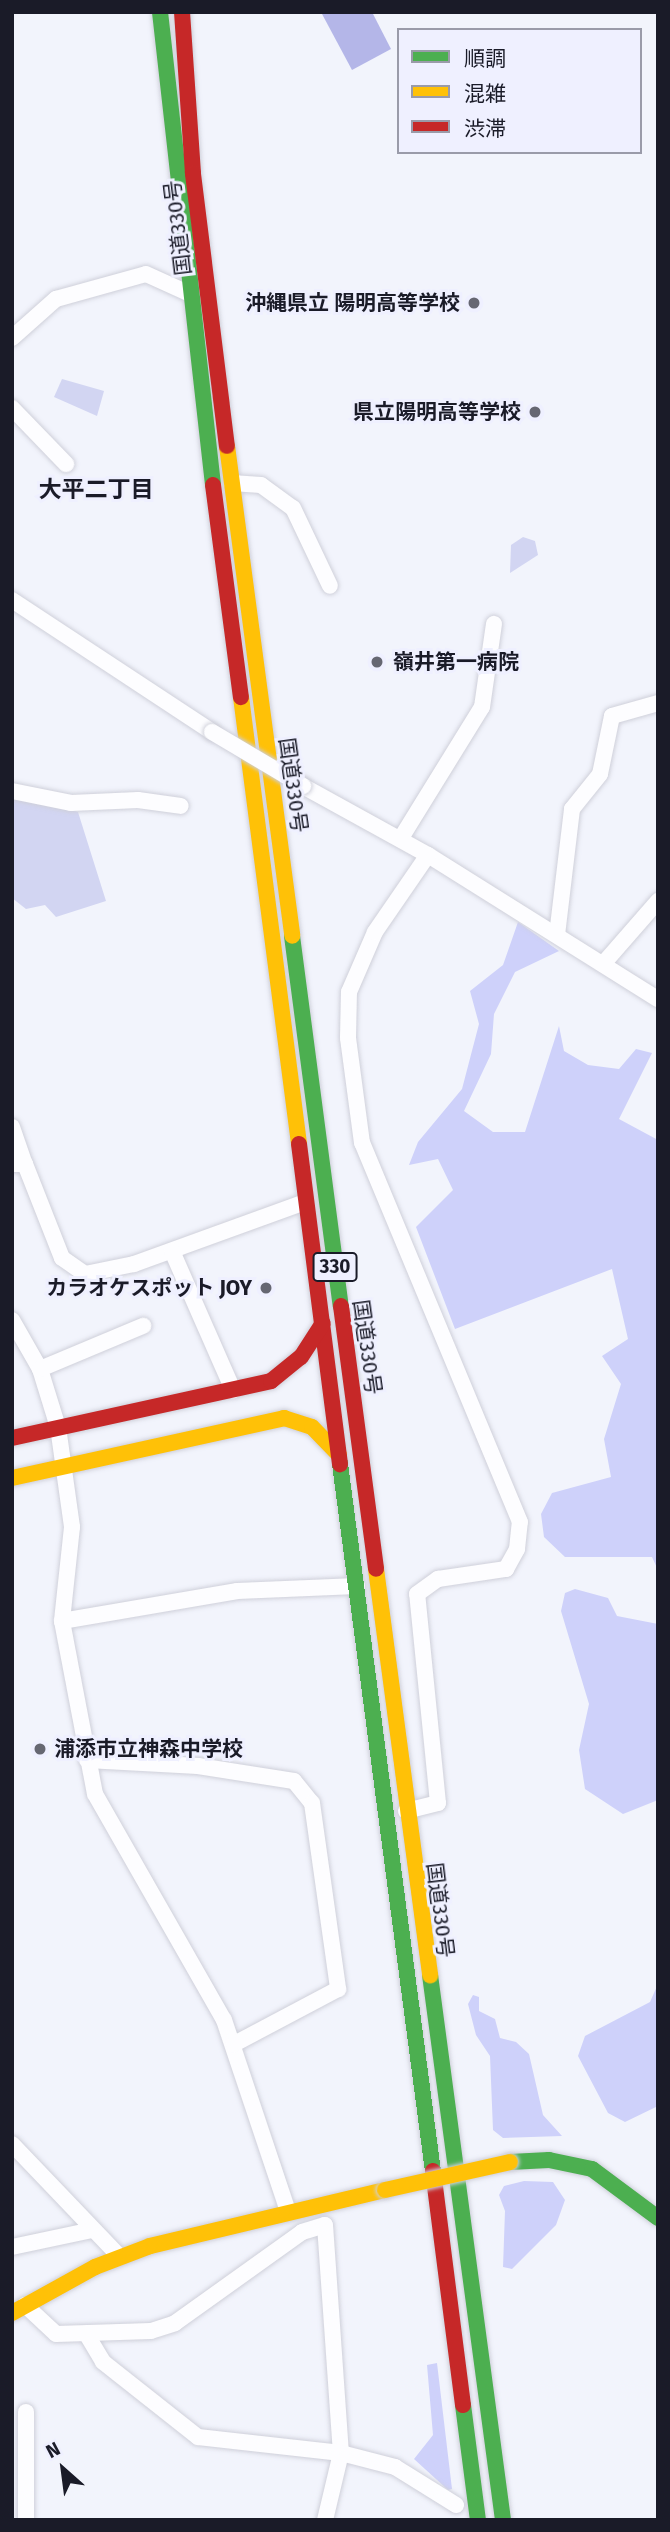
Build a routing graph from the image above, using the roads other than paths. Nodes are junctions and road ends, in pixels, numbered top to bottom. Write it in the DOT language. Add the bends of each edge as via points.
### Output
graph roads {
  1 [pos="160,12"];
  2 [pos="182,12"];
  3 [pos="188,293"];
  4 [pos="12,338"];
  5 [pos="12,408"];
  6 [pos="66,464"];
  7 [pos="232,483"];
  8 [pos="330,586"];
  9 [pos="12,600"];
  10 [pos="494,624"];
  11 [pos="658,703"];
  12 [pos="12,791"];
  13 [pos="181,806"];
  14 [pos="401,838"];
  15 [pos="428,855"];
  16 [pos="658,901"];
  17 [pos="557,935"];
  18 [pos="603,964"];
  19 [pos="655,990"];
  20 [pos="12,1128"];
  21 [pos="18,1164"];
  22 [pos="304,1202"];
  23 [pos="172,1251"];
  24 [pos="12,1320"];
  25 [pos="323,1323"];
  26 [pos="143,1326"];
  27 [pos="40,1369"];
  28 [pos="233,1390"];
  29 [pos="121,1413"];
  30 [pos="58,1427"];
  31 [pos="12,1438"];
  32 [pos="130,1451"];
  33 [pos="339,1455"];
  34 [pos="64,1466"];
  35 [pos="12,1478"];
  36 [pos="357,1586"];
  37 [pos="62,1622"];
  38 [pos="87,1760"];
  39 [pos="406,1811"];
  40 [pos="234,2044"];
  41 [pos="12,2144"];
  42 [pos="288,2211"];
  43 [pos="658,2218"];
  44 [pos="92,2230"];
  45 [pos="12,2247"];
  46 [pos="120,2257"];
  47 [pos="18,2309"];
  48 [pos="87,2335"];
  49 [pos="26,2412"];
  50 [pos="341,2453"];
  51 [pos="456,2505"];
  52 [pos="26,2520"];
  53 [pos="325,2520"];
  54 [pos="478,2520"];
  55 [pos="503,2520"];
  1 -- 3 [label="main road, 国道330号 / 330"];
  2 -- 7 [label="main road, 国道330号 / 330" via="193,174"];
  3 -- 4 [label="street" via="146,274 56,299"];
  3 -- 22 [label="main road, 国道330号 / 330"];
  5 -- 6 [label="street"];
  7 -- 8 [label="street" via="261,485 293,508"];
  7 -- 39 [label="main road, 国道330号 / 330"];
  9 -- 14 [label="street, bridge" via="212,732"];
  10 -- 14 [label="street" via="482,707"];
  11 -- 17 [label="street" via="612,716 600,774 572,809"];
  12 -- 13 [label="street" via="71,803"];
  14 -- 15 [label="street"];
  15 -- 17 [label="street"];
  15 -- 39 [label="street" via="375,932 349,992 362,1143 520,1522 517,1549 506,1569 438,1579 417,1594 438,1803"];
  16 -- 18 [label="street"];
  17 -- 18 [label="street"];
  18 -- 19 [label="street"];
  20 -- 21 [label="street"];
  21 -- 23 [label="street" via="70,1270 85,1275"];
  22 -- 23 [label="street"];
  22 -- 25 [label="main road, 国道330号 / 330"];
  23 -- 28 [label="street"];
  24 -- 27 [label="street"];
  25 -- 28 [label="main road" via="286,1372"];
  25 -- 33 [label="main road, 国道330号 / 330"];
  26 -- 27 [label="street"];
  27 -- 30 [label="street"];
  28 -- 29 [label="main road"];
  29 -- 30 [label="main road"];
  29 -- 32 [label="main road"];
  30 -- 31 [label="main road"];
  30 -- 34 [label="street"];
  32 -- 33 [label="main road" via="284,1418 312,1427"];
  32 -- 34 [label="main road"];
  33 -- 36 [label="main road, 国道330号 / 330"];
  34 -- 35 [label="main road"];
  34 -- 37 [label="street" via="72,1527"];
  36 -- 37 [label="street" via="237,1591"];
  36 -- 54 [label="main road, 国道330号 / 330"];
  37 -- 38 [label="street"];
  38 -- 40 [label="street" via="95,1794"];
  38 -- 40 [label="street" via="198,1766 294,1781 312,1804 338,1989"];
  39 -- 55 [label="main road, 国道330号 / 330"];
  40 -- 42 [label="street"];
  41 -- 44 [label="street"];
  42 -- 43 [label="main road, bridge" via="510,2162 592,2169"];
  42 -- 46 [label="main road"];
  44 -- 45 [label="street"];
  44 -- 46 [label="street"];
  46 -- 47 [label="main road"];
  47 -- 48 [label="street" via="43,2329"];
  48 -- 50 [label="street" via="103,2362 198,2437"];
  48 -- 50 [label="street" via="151,2332 175,2323 302,2232 325,2225"];
  49 -- 52 [label="street"];
  50 -- 51 [label="street" via="395,2467"];
  50 -- 53 [label="street"];
}
